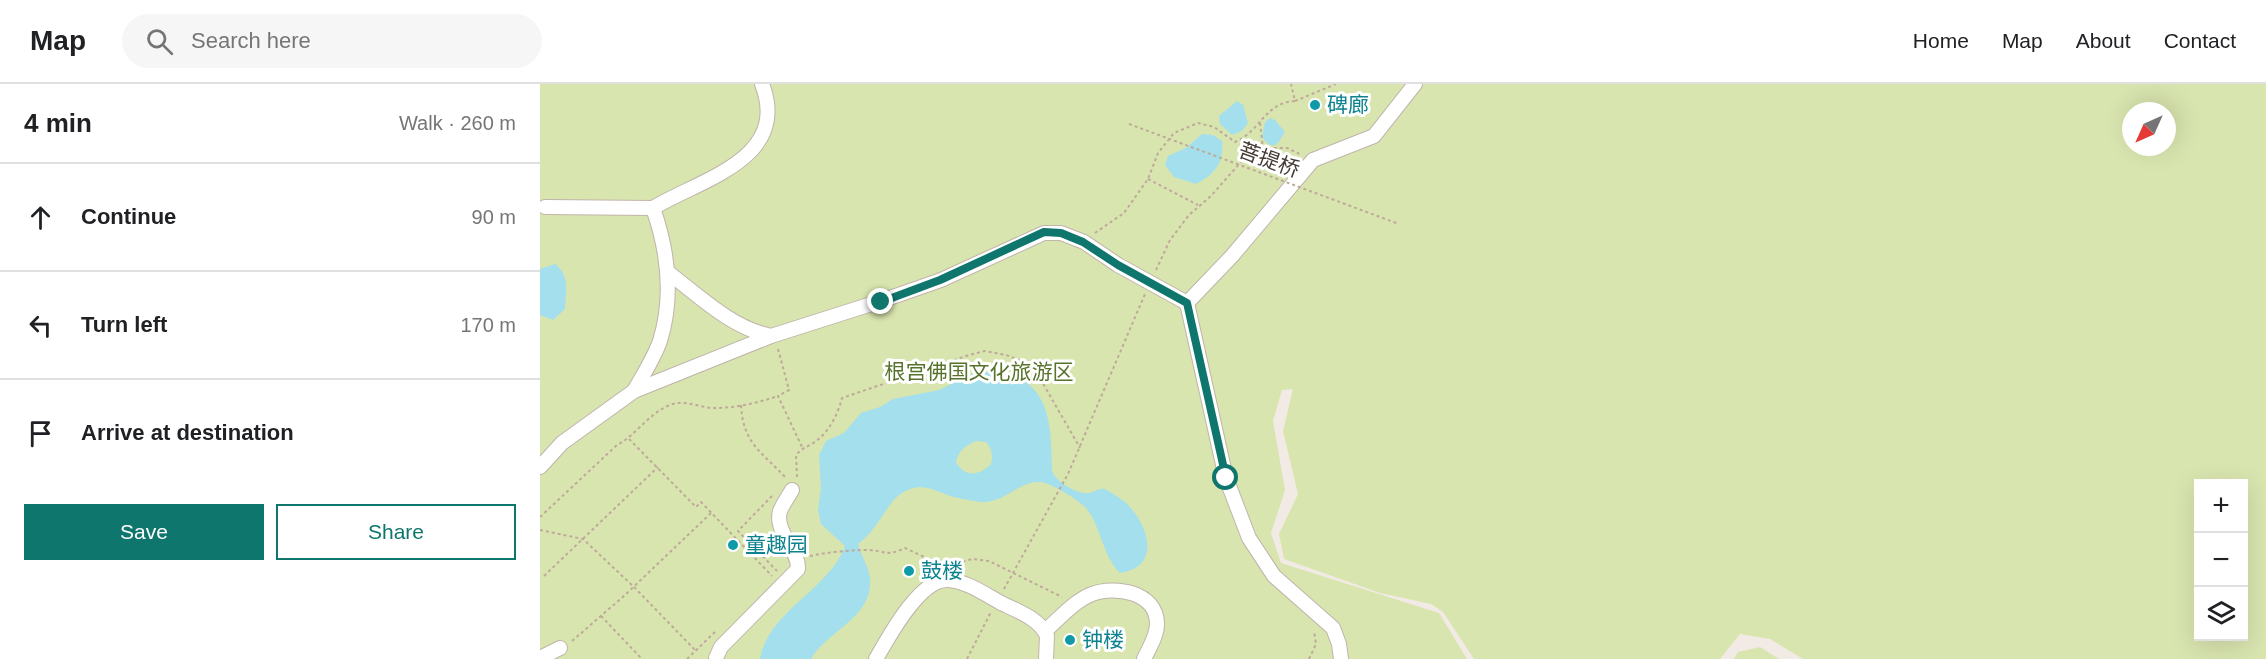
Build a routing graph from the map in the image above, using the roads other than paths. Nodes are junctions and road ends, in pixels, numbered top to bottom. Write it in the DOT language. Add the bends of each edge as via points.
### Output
graph roads {
  1 [pos="762,84"];
  2 [pos="1415,84"];
  3 [pos="545,207"];
  4 [pos="653,208"];
  5 [pos="669,273"];
  6 [pos="1187,303"];
  7 [pos="771,336"];
  8 [pos="634,391"];
  9 [pos="540,467"];
  10 [pos="787,486"];
  11 [pos="1045,631"];
  12 [pos="560,648"];
  13 [pos="540,658"];
  14 [pos="715,659"];
  15 [pos="727,659"];
  16 [pos="876,659"];
  17 [pos="1046,659"];
  18 [pos="1144,659"];
  19 [pos="1341,659"];
  1 -- 4 [label="lane" via="767,97 765,134 754,149 727,171"];
  2 -- 6 [label="lane" via="1374,136 1313,160"];
  3 -- 4 [label="lane"];
  4 -- 5 [label="lane"];
  5 -- 7 [label="lane" via="735,323"];
  5 -- 8 [label="lane" via="660,341"];
  6 -- 7 [label="lane" via="1083,242 1061,233 1044,232 940,280"];
  6 -- 19 [label="lane" via="1226,478 1237,509 1265,566 1333,628"];
  7 -- 8 [label="lane"];
  8 -- 9 [label="lane" via="562,442"];
  10 -- 14 [label="lane" via="780,517 798,567 721,647"];
  11 -- 16 [label="lane" via="1030,618 961,583 939,581 905,613"];
  11 -- 17 [label="lane"];
  11 -- 18 [label="lane" via="1091,594 1109,590 1132,592 1151,607 1157,624"];
  12 -- 13 [label="lane"];
  14 -- 15 [label="lane"];
}
